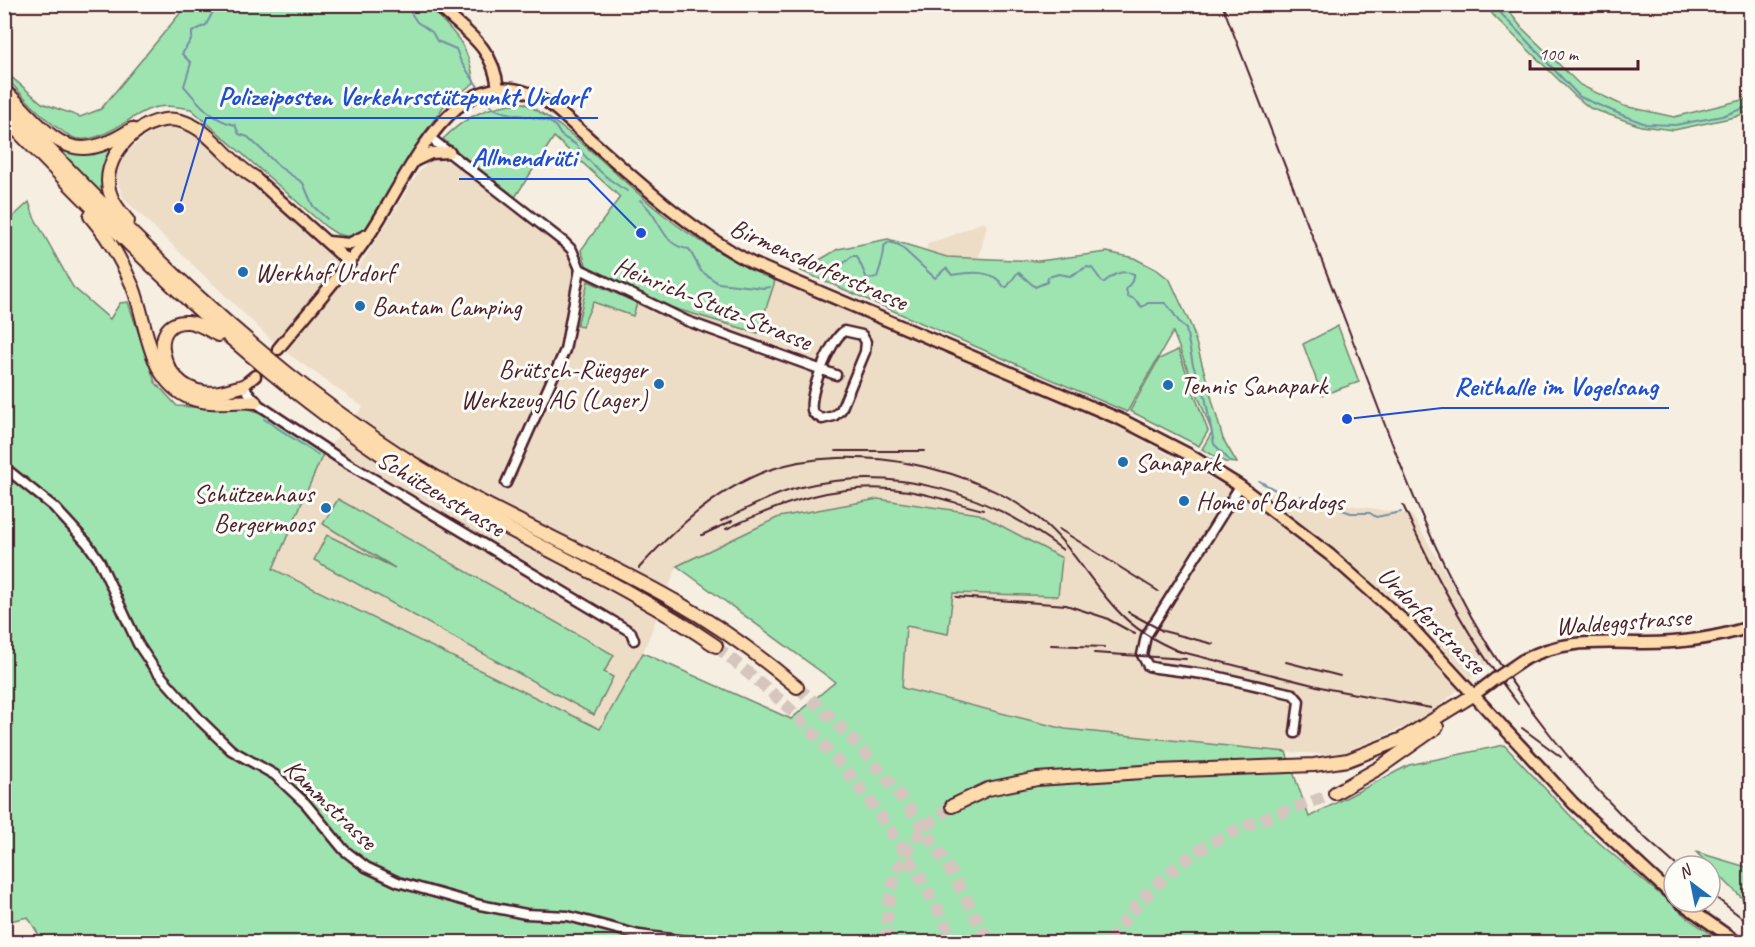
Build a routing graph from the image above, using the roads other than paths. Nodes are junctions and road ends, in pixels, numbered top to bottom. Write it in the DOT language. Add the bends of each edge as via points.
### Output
graph roads {
  1 [pos="436,4"];
  2 [pos="494,89"];
  3 [pos="4,91"];
  4 [pos="4,102"];
  5 [pos="4,117"];
  6 [pos="429,137"];
  7 [pos="120,142"];
  8 [pos="448,152"];
  9 [pos="413,161"];
  10 [pos="48,163"];
  11 [pos="254,177"];
  12 [pos="374,229"];
  13 [pos="326,242"];
  14 [pos="350,263"];
  15 [pos="580,269"];
  16 [pos="171,272"];
  17 [pos="240,347"];
  18 [pos="278,349"];
  19 [pos="819,369"];
  20 [pos="836,375"];
  21 [pos="255,376"];
  22 [pos="243,386"];
  23 [pos="210,402"];
  24 [pos="255,402"];
  25 [pos="1122,420"];
  26 [pos="4,467"];
  27 [pos="506,483"];
  28 [pos="1240,486"];
  29 [pos="1750,627"];
  30 [pos="634,640"];
  31 [pos="716,646"];
  32 [pos="797,687"];
  33 [pos="1475,694"];
  34 [pos="1295,733"];
  35 [pos="1335,792"];
  36 [pos="952,806"];
  37 [pos="1662,886"];
  38 [pos="1697,914"];
  39 [pos="694,942"];
  40 [pos="1737,942"];
  1 -- 2 [label="main road" via="481,43 492,61"];
  2 -- 6 [label="main road" via="457,107"];
  2 -- 25 [label="main road, Birmensdorferstrasse" via="530,93 551,105 670,211 738,255"];
  3 -- 7 [label="highway" via="44,131 66,145 93,148"];
  4 -- 16 [label="highway"];
  5 -- 10 [label="highway"];
  6 -- 8 [label="street, Heinrich-Stutz-Strasse"];
  6 -- 9 [label="main road"];
  7 -- 11 [label="highway" via="156,121 183,122 200,130"];
  7 -- 16 [label="highway" via="109,174 112,200"];
  8 -- 9 [label="main road" via="431,153"];
  8 -- 15 [label="street, Heinrich-Stutz-Strasse" via="572,249"];
  9 -- 12 [label="main road"];
  10 -- 17 [label="highway" via="136,252"];
  10 -- 23 [label="highway" via="100,228 120,260 135,292 150,349 163,375 182,394"];
  11 -- 13 [label="main road"];
  12 -- 13 [label="main road" via="354,243"];
  12 -- 14 [label="main road"];
  13 -- 14 [label="main road"];
  14 -- 18 [label="main road"];
  15 -- 19 [label="street, Heinrich-Stutz-Strasse" via="687,321"];
  15 -- 27 [label="street" via="565,350"];
  16 -- 32 [label="highway" via="285,370 393,450 463,493 674,600 732,637"];
  17 -- 22 [label="highway" via="200,326 183,322 166,334 162,349 171,374 195,391 214,393"];
  17 -- 31 [label="highway" via="330,418 413,475 633,594"];
  19 -- 19 [label="street, Heinrich-Stutz-Strasse" via="844,331 857,332 867,342 841,410 822,419 813,413 809,402 820,377"];
  19 -- 20 [label="street, Heinrich-Stutz-Strasse"];
  21 -- 22 [label="main road"];
  22 -- 23 [label="highway" via="234,395"];
  22 -- 24 [label="street, Schützenstrasse"];
  23 -- 24 [label="highway"];
  24 -- 30 [label="street, Schützenstrasse" via="342,460 630,632"];
  25 -- 28 [label="main road, Urdorferstrasse"];
  26 -- 39 [label="street, Kammstrasse" via="54,507 87,543 99,560 138,644 201,721 231,750 275,775 306,804 344,850 366,867 398,882 480,905 526,914 568,916 639,935"];
  28 -- 33 [label="main road, Urdorferstrasse" via="1379,597"];
  28 -- 34 [label="street" via="1145,640 1142,655 1148,666 1211,675 1296,696 1299,701"];
  29 -- 33 [label="main road, Waldeggstrasse, bridge" via="1685,641 1578,642 1551,647 1523,660"];
  33 -- 35 [label="highway" via="1462,709 1379,768"];
  33 -- 36 [label="highway" via="1402,739 1348,760 1305,766 1037,779 988,789"];
  33 -- 37 [label="main road, Urdorferstrasse" via="1601,831"];
  38 -- 40 [label="main road"];
}
